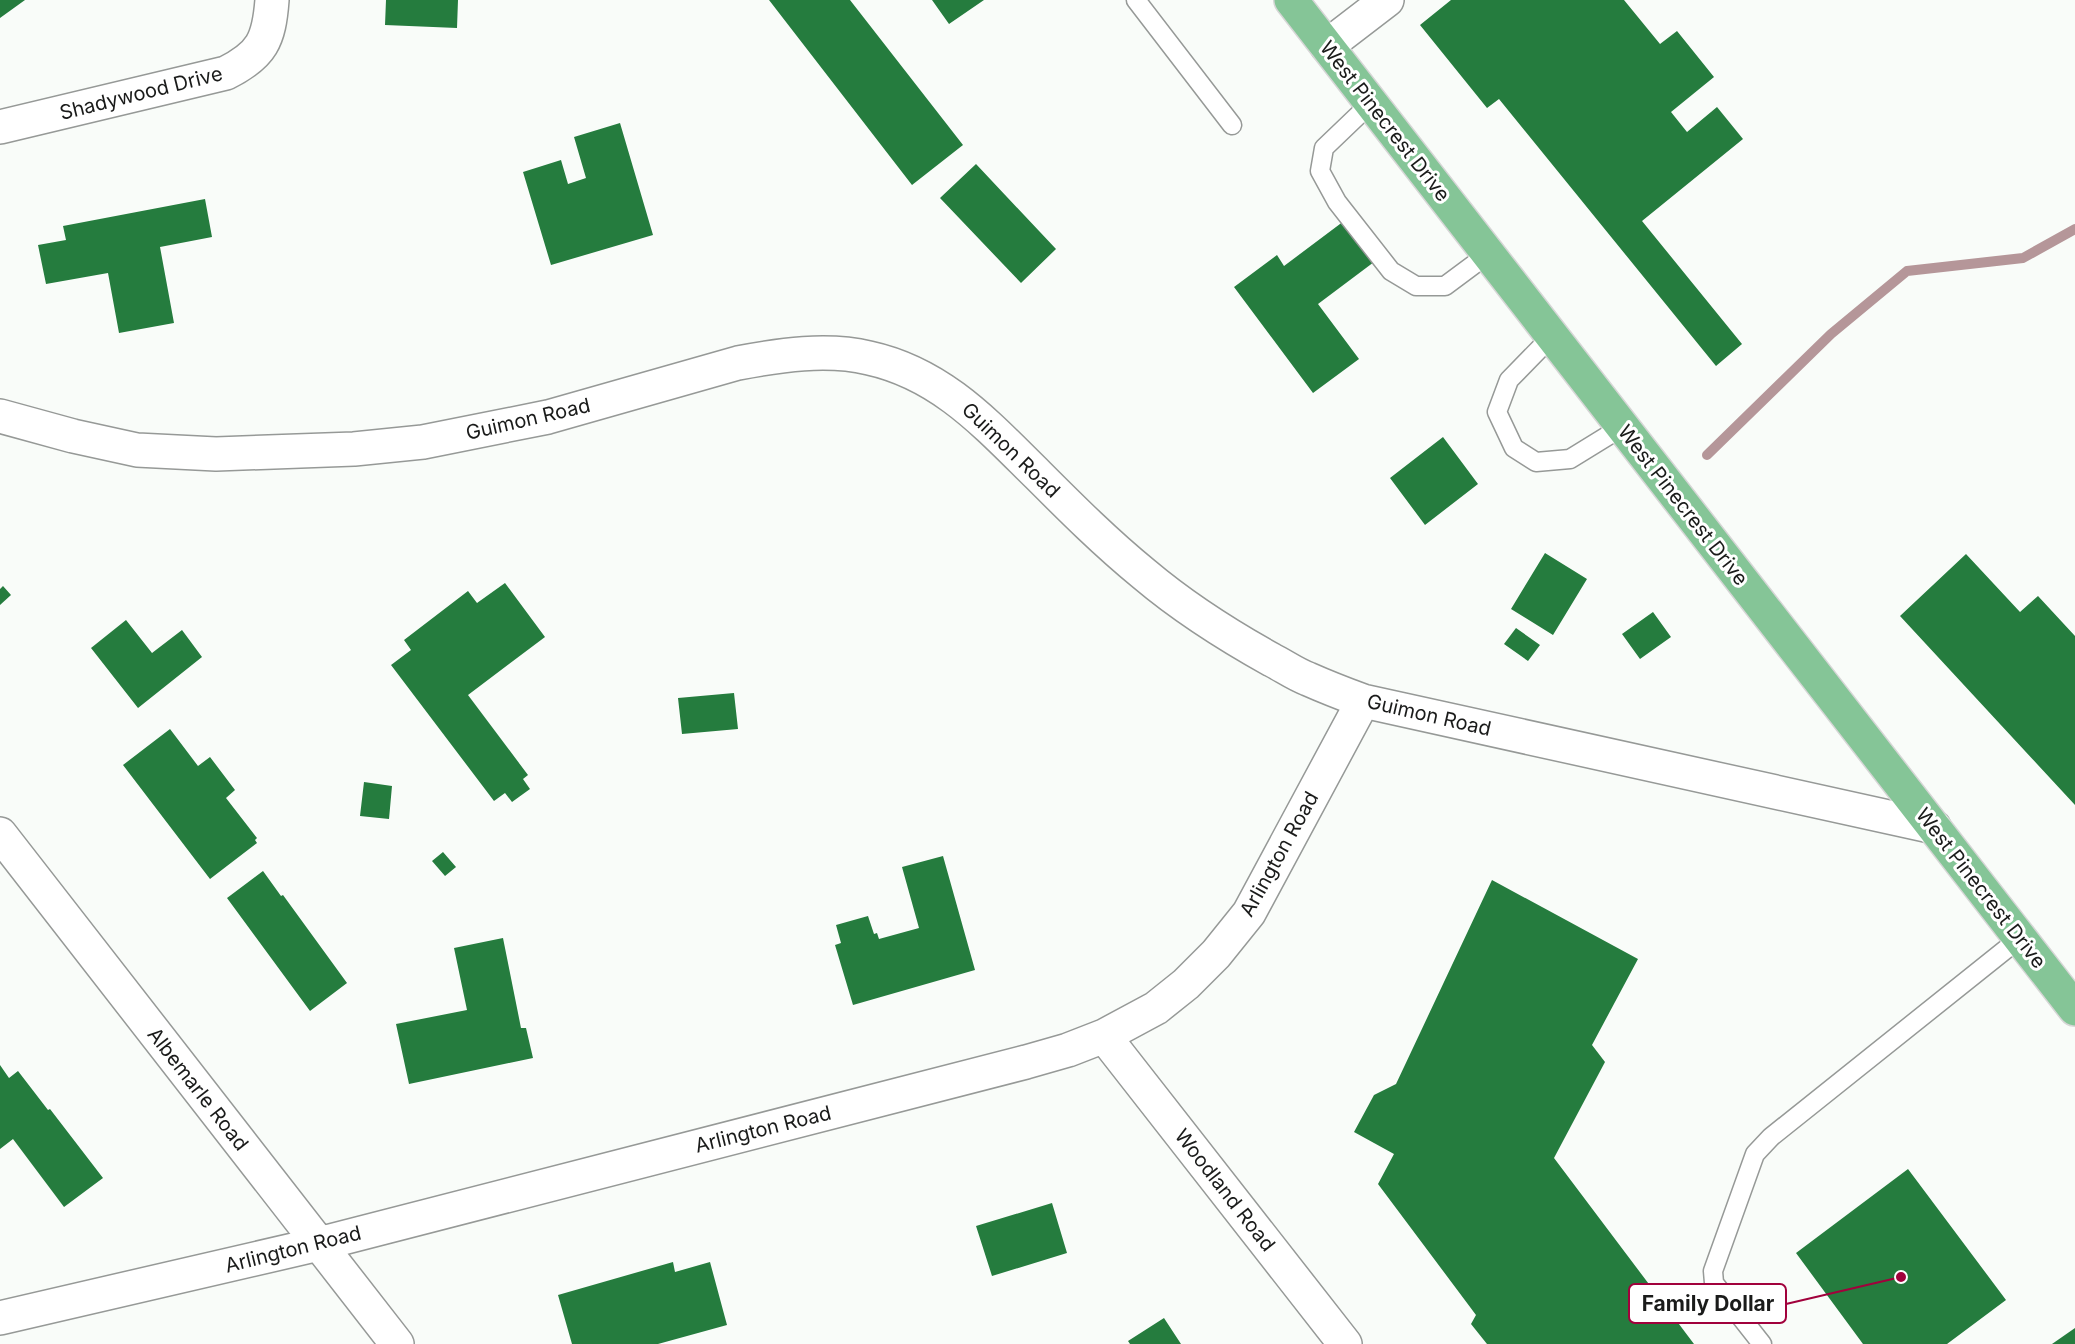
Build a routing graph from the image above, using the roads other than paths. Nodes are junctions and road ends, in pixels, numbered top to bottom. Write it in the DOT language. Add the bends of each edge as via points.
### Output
graph roads {
  1 [pos="272,0"];
  2 [pos="1136,0"];
  3 [pos="1291,0"];
  4 [pos="1387,0"];
  5 [pos="1327,46"];
  6 [pos="1371,103"];
  7 [pos="1232,125"];
  8 [pos="0,127"];
  9 [pos="1488,254"];
  10 [pos="1552,336"];
  11 [pos="0,416"];
  12 [pos="1622,427"];
  13 [pos="1363,701"];
  14 [pos="1934,827"];
  15 [pos="0,834"];
  16 [pos="2020,938"];
  17 [pos="2075,1009"];
  18 [pos="1104,1036"];
  19 [pos="319,1244"];
  20 [pos="0,1318"];
  21 [pos="397,1344"];
  22 [pos="1345,1344"];
  23 [pos="1761,1344"];
  1 -- 8 [label="street, Shadywood Drive" via="270,27 262,45 244,64 226,73"];
  2 -- 7 [label="lane"];
  3 -- 5 [label="main road, West Pinecrest Drive"];
  4 -- 5 [label="street"];
  5 -- 6 [label="main road, West Pinecrest Drive"];
  6 -- 9 [label="main road, West Pinecrest Drive"];
  6 -- 9 [label="lane" via="1324,148 1320,171 1337,202 1391,271 1416,286 1445,286"];
  9 -- 10 [label="main road, West Pinecrest Drive"];
  10 -- 12 [label="main road, West Pinecrest Drive"];
  10 -- 12 [label="lane" via="1509,380 1497,412 1514,448 1536,462 1570,459"];
  11 -- 13 [label="street, Guimon Road" via="137,450 216,454 354,449 423,442 548,417 768,357 868,357 925,378 954,397 989,426 1096,533 1197,614 1306,679"];
  12 -- 14 [label="main road, West Pinecrest Drive"];
  13 -- 14 [label="street, Guimon Road"];
  13 -- 18 [label="street, Arlington Road" via="1249,913 1186,984 1156,1008"];
  14 -- 16 [label="main road, West Pinecrest Drive"];
  15 -- 19 [label="street, Albemarle Road"];
  16 -- 17 [label="main road, West Pinecrest Drive"];
  16 -- 23 [label="lane" via="1755,1154 1713,1271 1714,1283"];
  18 -- 19 [label="street, Arlington Road" via="1026,1062"];
  18 -- 22 [label="street, Woodland Road"];
  19 -- 20 [label="street, Arlington Road"];
  19 -- 21 [label="street, Albemarle Road"];
}
